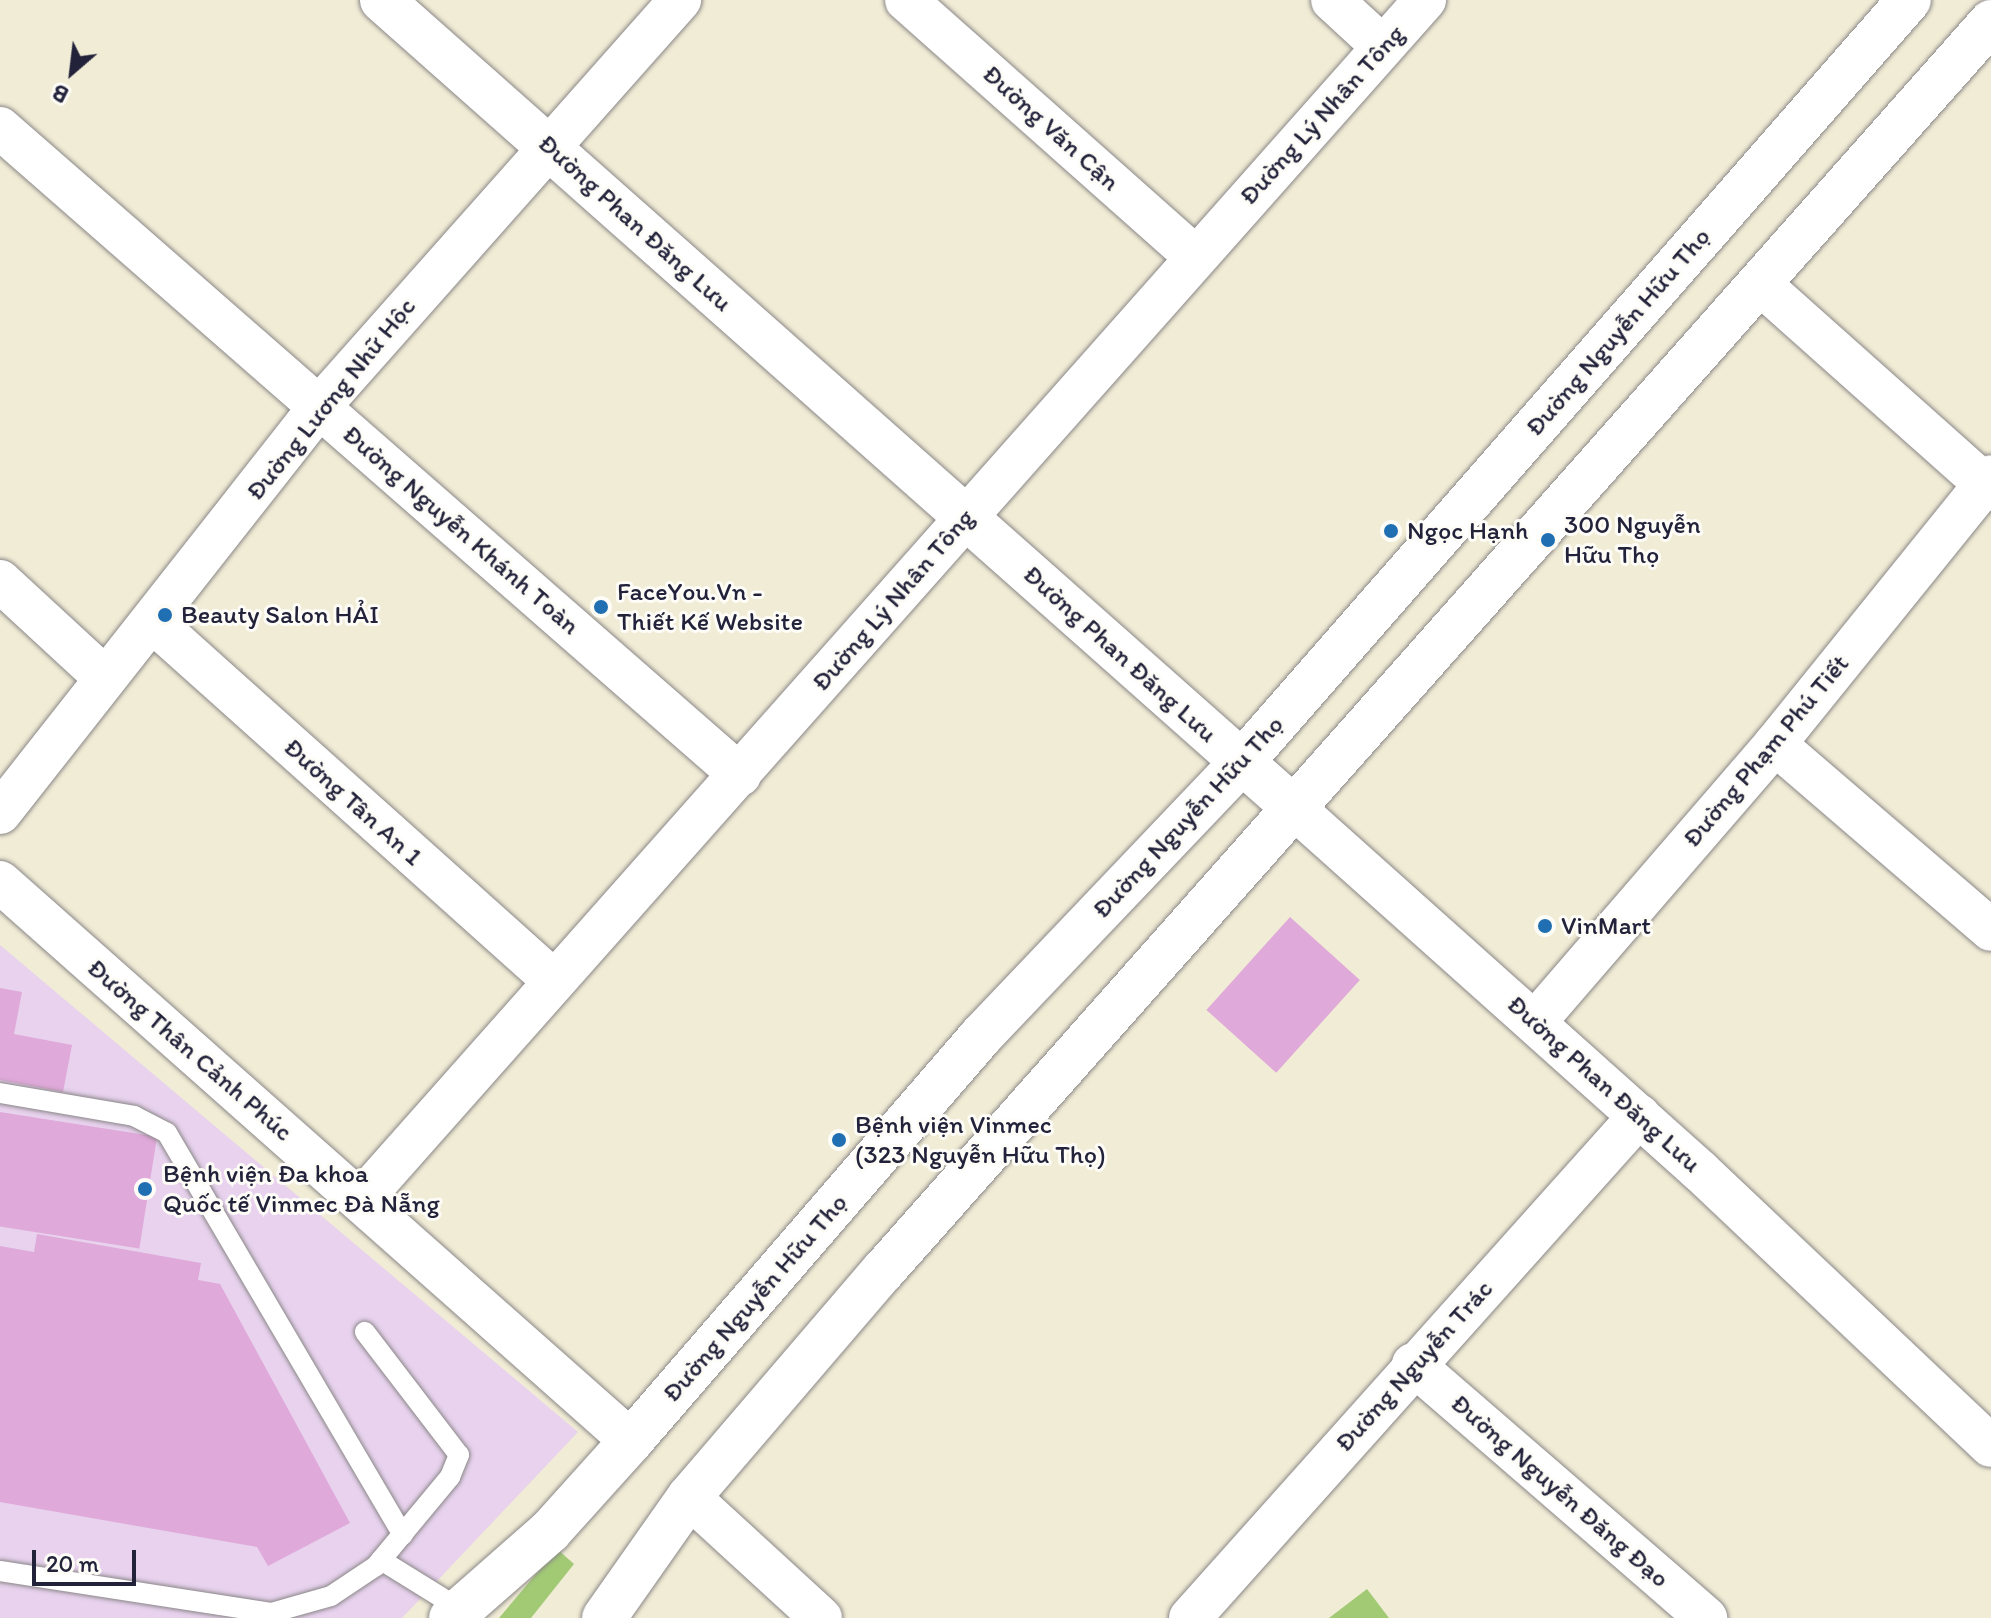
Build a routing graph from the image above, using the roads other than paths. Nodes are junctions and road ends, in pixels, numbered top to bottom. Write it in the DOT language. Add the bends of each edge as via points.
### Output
graph roads {
  1 [pos="382,0"];
  2 [pos="680,0"];
  3 [pos="906,0"];
  4 [pos="1332,0"];
  5 [pos="1425,0"];
  6 [pos="1909,0"];
  7 [pos="1991,22"];
  8 [pos="1383,47"];
  9 [pos="0,128"];
  10 [pos="548,145"];
  11 [pos="1195,257"];
  12 [pos="1759,283"];
  13 [pos="320,406"];
  14 [pos="1989,483"];
  15 [pos="966,516"];
  16 [pos="0,581"];
  17 [pos="153,622"];
  18 [pos="105,678"];
  19 [pos="1775,744"];
  20 [pos="1241,763"];
  21 [pos="740,775"];
  22 [pos="1294,808"];
  23 [pos="0,813"];
  24 [pos="0,882"];
  25 [pos="1991,930"];
  26 [pos="554,981"];
  27 [pos="1536,1021"];
  28 [pos="0,1093"];
  29 [pos="1639,1116"];
  30 [pos="361,1200"];
  31 [pos="365,1332"];
  32 [pos="1413,1364"];
  33 [pos="631,1441"];
  34 [pos="1991,1446"];
  35 [pos="689,1497"];
  36 [pos="403,1535"];
  37 [pos="381,1560"];
  38 [pos="0,1571"];
  39 [pos="455,1614"];
  40 [pos="604,1618"];
  41 [pos="821,1618"];
  42 [pos="1190,1618"];
  43 [pos="1706,1618"];
  1 -- 10 [label="main road, Đường Phan Đăng Lưu"];
  2 -- 10 [label="street, Đường Lương Nhữ Hộc"];
  3 -- 11 [label="street, Đường Văn Cận"];
  4 -- 8 [label="street"];
  5 -- 8 [label="street, Đường Lý Nhân Tông"];
  6 -- 20 [label="main road, Đường Nguyễn Hữu Thọ"];
  7 -- 12 [label="main road"];
  8 -- 11 [label="street, Đường Lý Nhân Tông"];
  9 -- 13 [label="street, Đường Nguyễn Khánh Toàn"];
  10 -- 13 [label="street, Đường Lương Nhữ Hộc"];
  10 -- 15 [label="main road, Đường Phan Đăng Lưu"];
  11 -- 15 [label="street, Đường Lý Nhân Tông"];
  12 -- 14 [label="street"];
  12 -- 22 [label="main road"];
  13 -- 17 [label="street, Đường Lương Nhữ Hộc"];
  13 -- 21 [label="street, Đường Nguyễn Khánh Toàn"];
  14 -- 19 [label="street, Đường Phạm Phú Tiết"];
  15 -- 20 [label="main road, Đường Phan Đăng Lưu"];
  15 -- 21 [label="street, Đường Lý Nhân Tông"];
  16 -- 18 [label="street"];
  17 -- 18 [label="street, Đường Lương Nhữ Hộc"];
  17 -- 26 [label="street, Đường Tân An 1"];
  18 -- 23 [label="street, Đường Lương Nhữ Hộc"];
  19 -- 25 [label="street"];
  19 -- 27 [label="street, Đường Phạm Phú Tiết"];
  20 -- 22 [label="main road, Đường Phan Đăng Lưu"];
  20 -- 33 [label="main road, Đường Nguyễn Hữu Thọ" via="982,1035"];
  21 -- 26 [label="street, Đường Lý Nhân Tông"];
  22 -- 27 [label="street, Đường Phan Đăng Lưu"];
  22 -- 35 [label="main road"];
  24 -- 30 [label="street, Đường Thân Cảnh Phúc"];
  26 -- 30 [label="street, Đường Lý Nhân Tông"];
  27 -- 29 [label="street, Đường Phan Đăng Lưu"];
  28 -- 36 [label="lane" via="134,1116 167,1133"];
  29 -- 32 [label="street, Đường Nguyễn Trác"];
  29 -- 34 [label="street, Đường Phan Đăng Lưu"];
  30 -- 33 [label="street, Đường Thân Cảnh Phúc"];
  31 -- 36 [label="lane" via="459,1455 450,1477"];
  32 -- 42 [label="street, Đường Nguyễn Trác"];
  32 -- 43 [label="street, Đường Nguyễn Đăng Đạo"];
  33 -- 39 [label="main road, Đường Nguyễn Hữu Thọ" via="550,1531"];
  35 -- 40 [label="main road"];
  35 -- 41 [label="street"];
  36 -- 37 [label="lane"];
  37 -- 38 [label="lane" via="331,1596 271,1613"];
  37 -- 39 [label="lane"];
}
